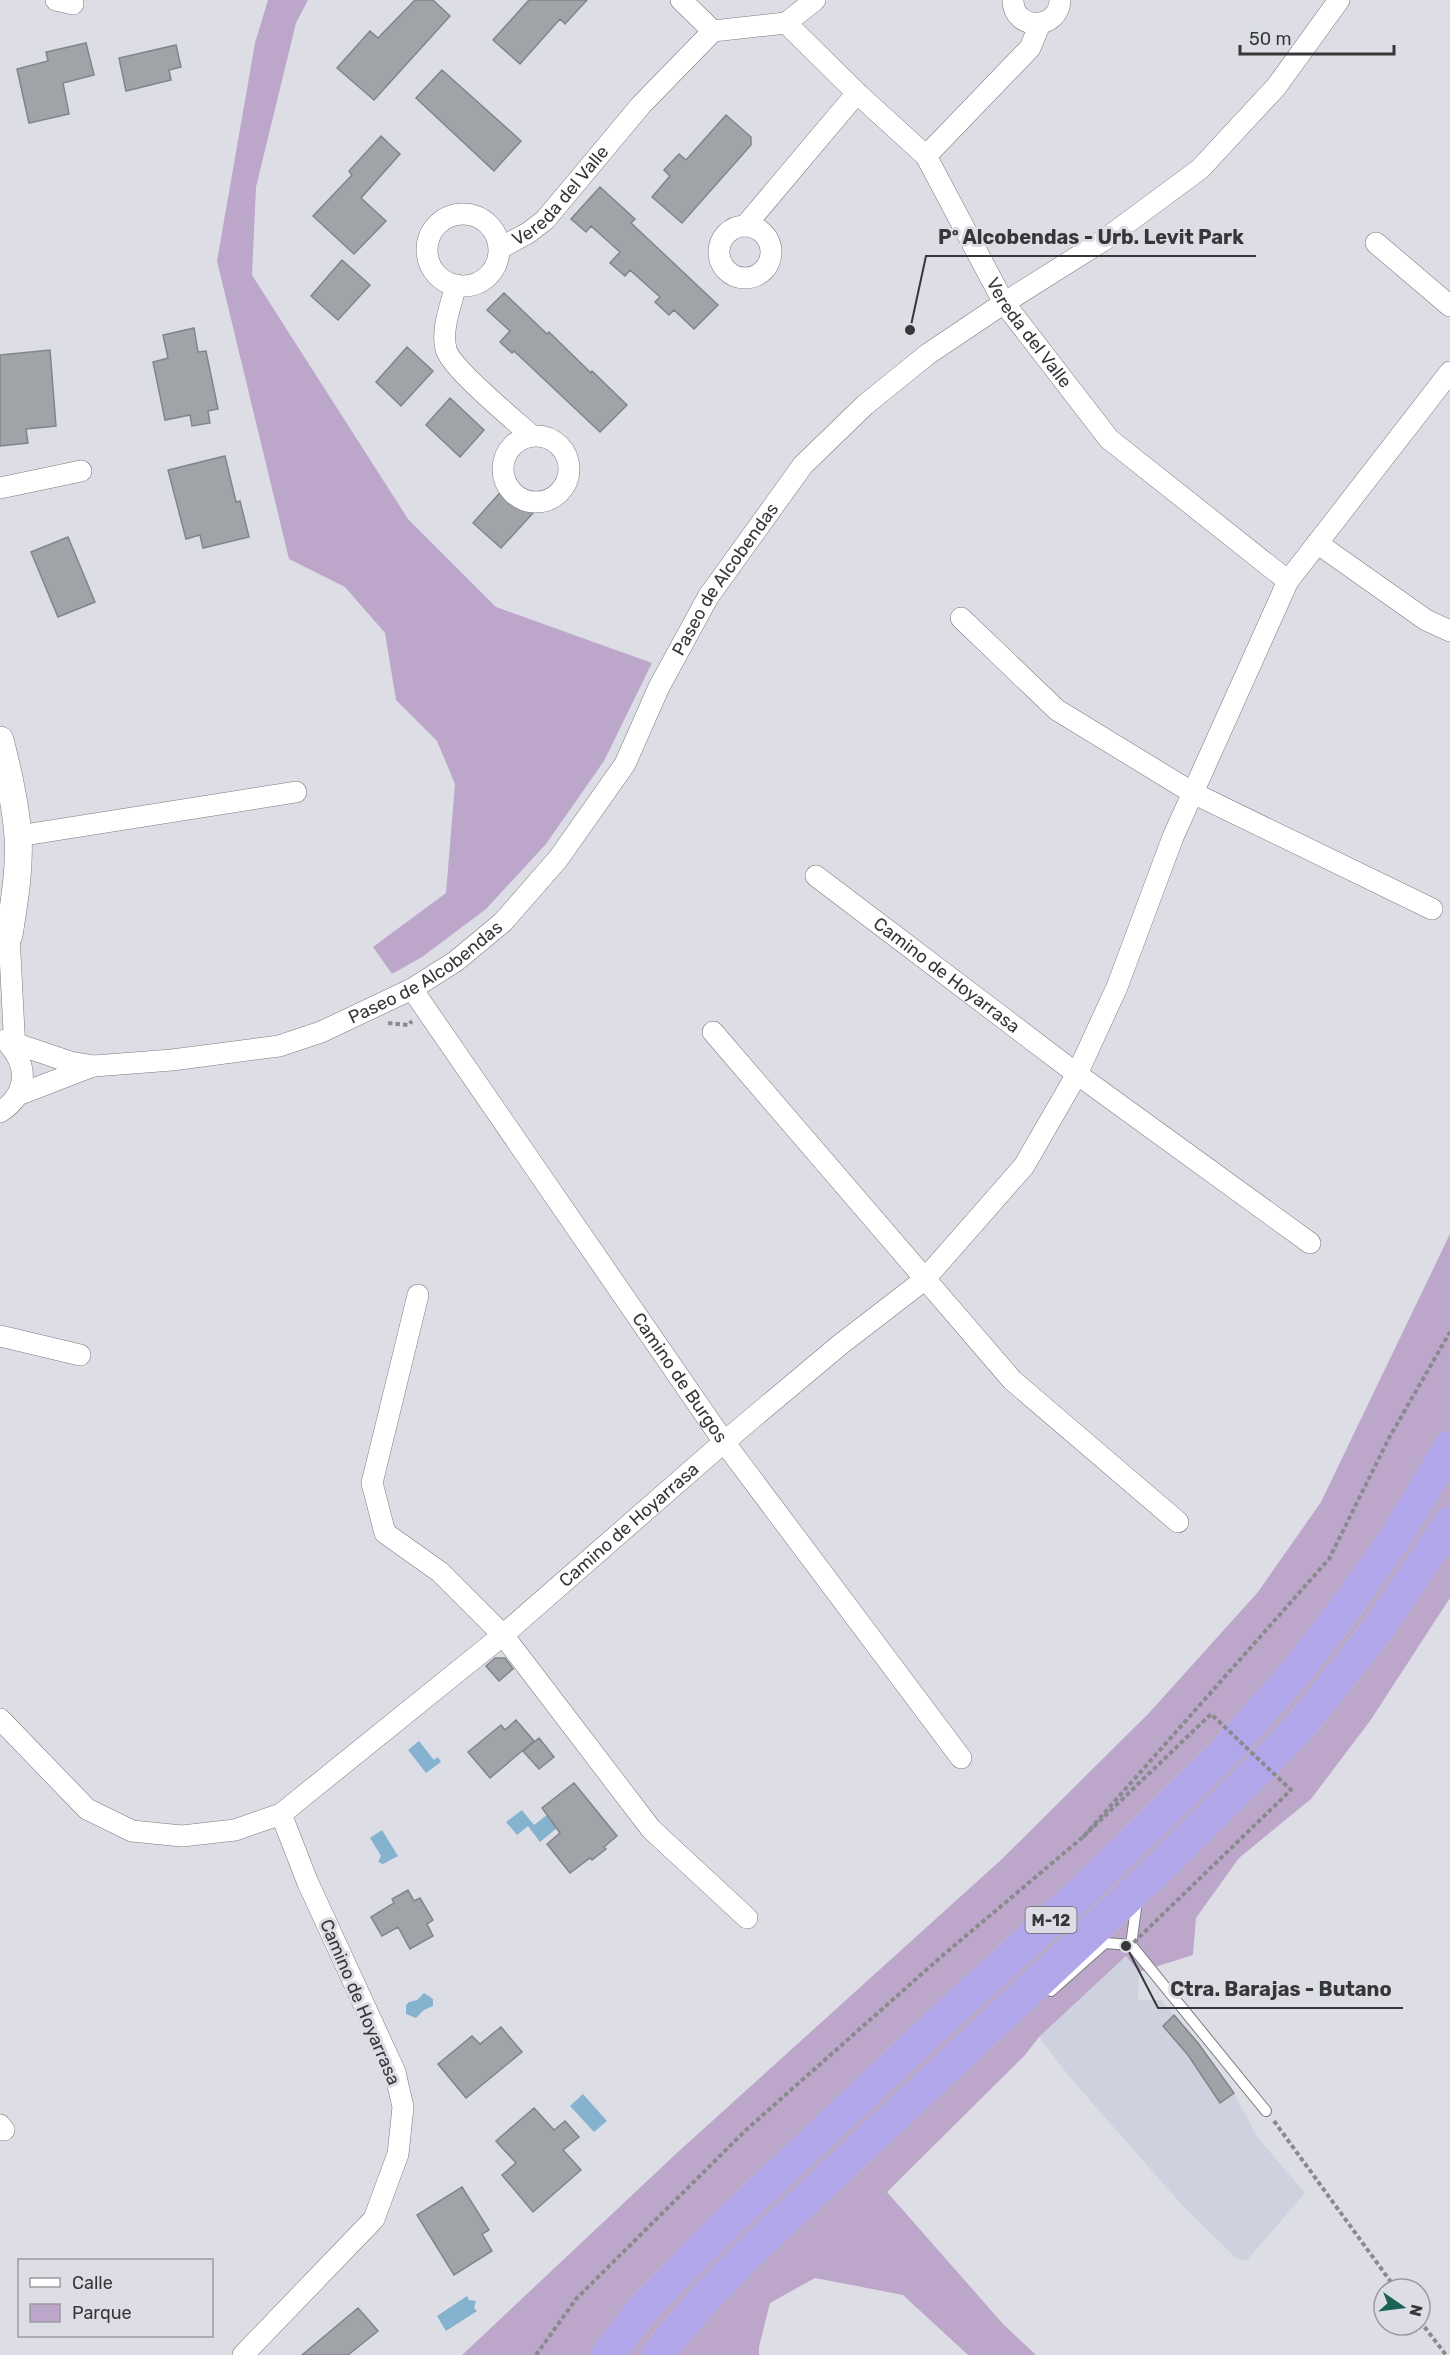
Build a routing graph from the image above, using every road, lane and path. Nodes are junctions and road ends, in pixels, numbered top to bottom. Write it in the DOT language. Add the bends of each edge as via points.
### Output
graph roads {
  1 [pos="681,0"];
  2 [pos="815,0"];
  3 [pos="1013,0"];
  4 [pos="1060,0"];
  5 [pos="1338,0"];
  6 [pos="786,23"];
  7 [pos="1040,24"];
  8 [pos="713,31"];
  9 [pos="857,93"];
  10 [pos="926,156"];
  11 [pos="745,226"];
  12 [pos="1376,243"];
  13 [pos="500,248"];
  14 [pos="456,285"];
  15 [pos="1004,303"];
  16 [pos="1450,306"];
  17 [pos="1450,372"];
  18 [pos="531,435"];
  19 [pos="81,471"];
  20 [pos="0,488"];
  21 [pos="1317,543"];
  22 [pos="1288,581"];
  23 [pos="961,618"];
  24 [pos="1450,631"];
  25 [pos="0,740"];
  26 [pos="296,792"];
  27 [pos="1193,793"];
  28 [pos="18,836"];
  29 [pos="816,876"];
  30 [pos="1432,909"];
  31 [pos="9,935"];
  32 [pos="0,964"];
  33 [pos="412,988"];
  34 [pos="426,1009"];
  35 [pos="381,1022"];
  36 [pos="713,1032"];
  37 [pos="9,1043"];
  38 [pos="94,1066"];
  39 [pos="1077,1074"];
  40 [pos="18,1095"];
  41 [pos="0,1112"];
  42 [pos="1310,1243"];
  43 [pos="924,1280"];
  44 [pos="418,1295"];
  45 [pos="1450,1332"];
  46 [pos="0,1336"];
  47 [pos="80,1355"];
  48 [pos="724,1442"];
  49 [pos="1450,1447"];
  50 [pos="1178,1522"];
  51 [pos="1450,1523"];
  52 [pos="503,1635"];
  53 [pos="0,1719"];
  54 [pos="961,1758"];
  55 [pos="281,1814"];
  56 [pos="1083,1837"];
  57 [pos="1155,1871"];
  58 [pos="747,1918"];
  59 [pos="1131,1945"];
  60 [pos="1038,2002"];
  61 [pos="1266,2111"];
  62 [pos="1387,2277"];
  63 [pos="1432,2337"];
  64 [pos="243,2355"];
  65 [pos="536,2355"];
  66 [pos="607,2355"];
  67 [pos="657,2355"];
  68 [pos="1446,2355"];
  1 -- 8 [label="street"];
  2 -- 6 [label="street"];
  3 -- 7 [label="street" via="1016,14 1022,20"];
  4 -- 7 [label="street" via="1056,15"];
  5 -- 15 [label="street, Paseo de Alcobendas" via="1276,87 1200,169 1104,240"];
  6 -- 8 [label="street"];
  6 -- 9 [label="street, Vereda del Valle"];
  7 -- 10 [label="street" via="1030,48"];
  8 -- 13 [label="street, Vereda del Valle" via="641,105 545,220"];
  9 -- 10 [label="street, Vereda del Valle"];
  9 -- 11 [label="street"];
  10 -- 15 [label="street, Vereda del Valle"];
  12 -- 16 [label="street"];
  13 -- 14 [label="street" via="498,262 490,274 479,283"];
  13 -- 14 [label="street" via="488,223 475,215 461,213 436,226 427,252 431,266 439,278"];
  14 -- 18 [label="street" via="446,323 447,352"];
  15 -- 22 [label="street, Vereda del Valle" via="1109,439"];
  15 -- 33 [label="street, Paseo de Alcobendas" via="928,354 865,405 802,465 708,597 659,687 625,764 558,859 503,922 456,961"];
  17 -- 21 [label="street, Camino de Hoyarrasa"];
  19 -- 20 [label="street"];
  21 -- 22 [label="street, Camino de Hoyarrasa"];
  21 -- 24 [label="street" via="1426,620"];
  22 -- 27 [label="street, Camino de Hoyarrasa"];
  23 -- 27 [label="street" via="1058,710"];
  25 -- 28 [label="street"];
  26 -- 28 [label="street"];
  27 -- 30 [label="street"];
  27 -- 39 [label="street, Camino de Hoyarrasa" via="1117,987"];
  28 -- 31 [label="street"];
  29 -- 39 [label="street, Camino de Hoyarrasa"];
  31 -- 32 [label="street"];
  31 -- 37 [label="street"];
  33 -- 34 [label="street, Camino de Burgos"];
  33 -- 38 [label="street, Paseo de Alcobendas" via="321,1032 279,1046"];
  34 -- 35 [label="path" via="408,1025"];
  34 -- 48 [label="street, Camino de Burgos"];
  36 -- 43 [label="street"];
  37 -- 38 [label="street, Paseo de Alcobendas"];
  37 -- 40 [label="street" via="22,1069"];
  38 -- 40 [label="street, Paseo de Alcobendas"];
  39 -- 42 [label="street, Camino de Hoyarrasa"];
  39 -- 43 [label="street, Camino de Hoyarrasa" via="1024,1166"];
  40 -- 41 [label="street"];
  43 -- 48 [label="street, Camino de Hoyarrasa"];
  43 -- 50 [label="street" via="1012,1380"];
  44 -- 52 [label="street" via="372,1483 386,1533 440,1572"];
  45 -- 56 [label="path" via="1389,1438 1329,1559"];
  46 -- 47 [label="street"];
  48 -- 52 [label="street, Camino de Hoyarrasa"];
  48 -- 54 [label="street, Camino de Burgos"];
  49 -- 66 [label="highway, M-12" via="1394,1540 1346,1607 1228,1749 1084,1890 725,2225 644,2308"];
  51 -- 57 [label="highway, M-12" via="1378,1629 1300,1726"];
  52 -- 55 [label="street, Camino de Hoyarrasa"];
  52 -- 58 [label="street" via="651,1829"];
  53 -- 55 [label="street, Camino de Hoyarrasa" via="87,1809 132,1831 182,1836 235,1830"];
  55 -- 64 [label="street, Camino de Hoyarrasa" via="394,2072 403,2107 398,2154 374,2219"];
  56 -- 59 [label="path, bridge" via="1211,1714 1291,1790"];
  56 -- 65 [label="path" via="747,2128 576,2299"];
  57 -- 59 [label="lane" via="1136,1902"];
  57 -- 67 [label="highway, M-12" via="1006,2020 753,2249"];
  59 -- 60 [label="lane" via="1105,1943"];
  59 -- 61 [label="lane"];
  61 -- 62 [label="path"];
  63 -- 68 [label="path"];
}
